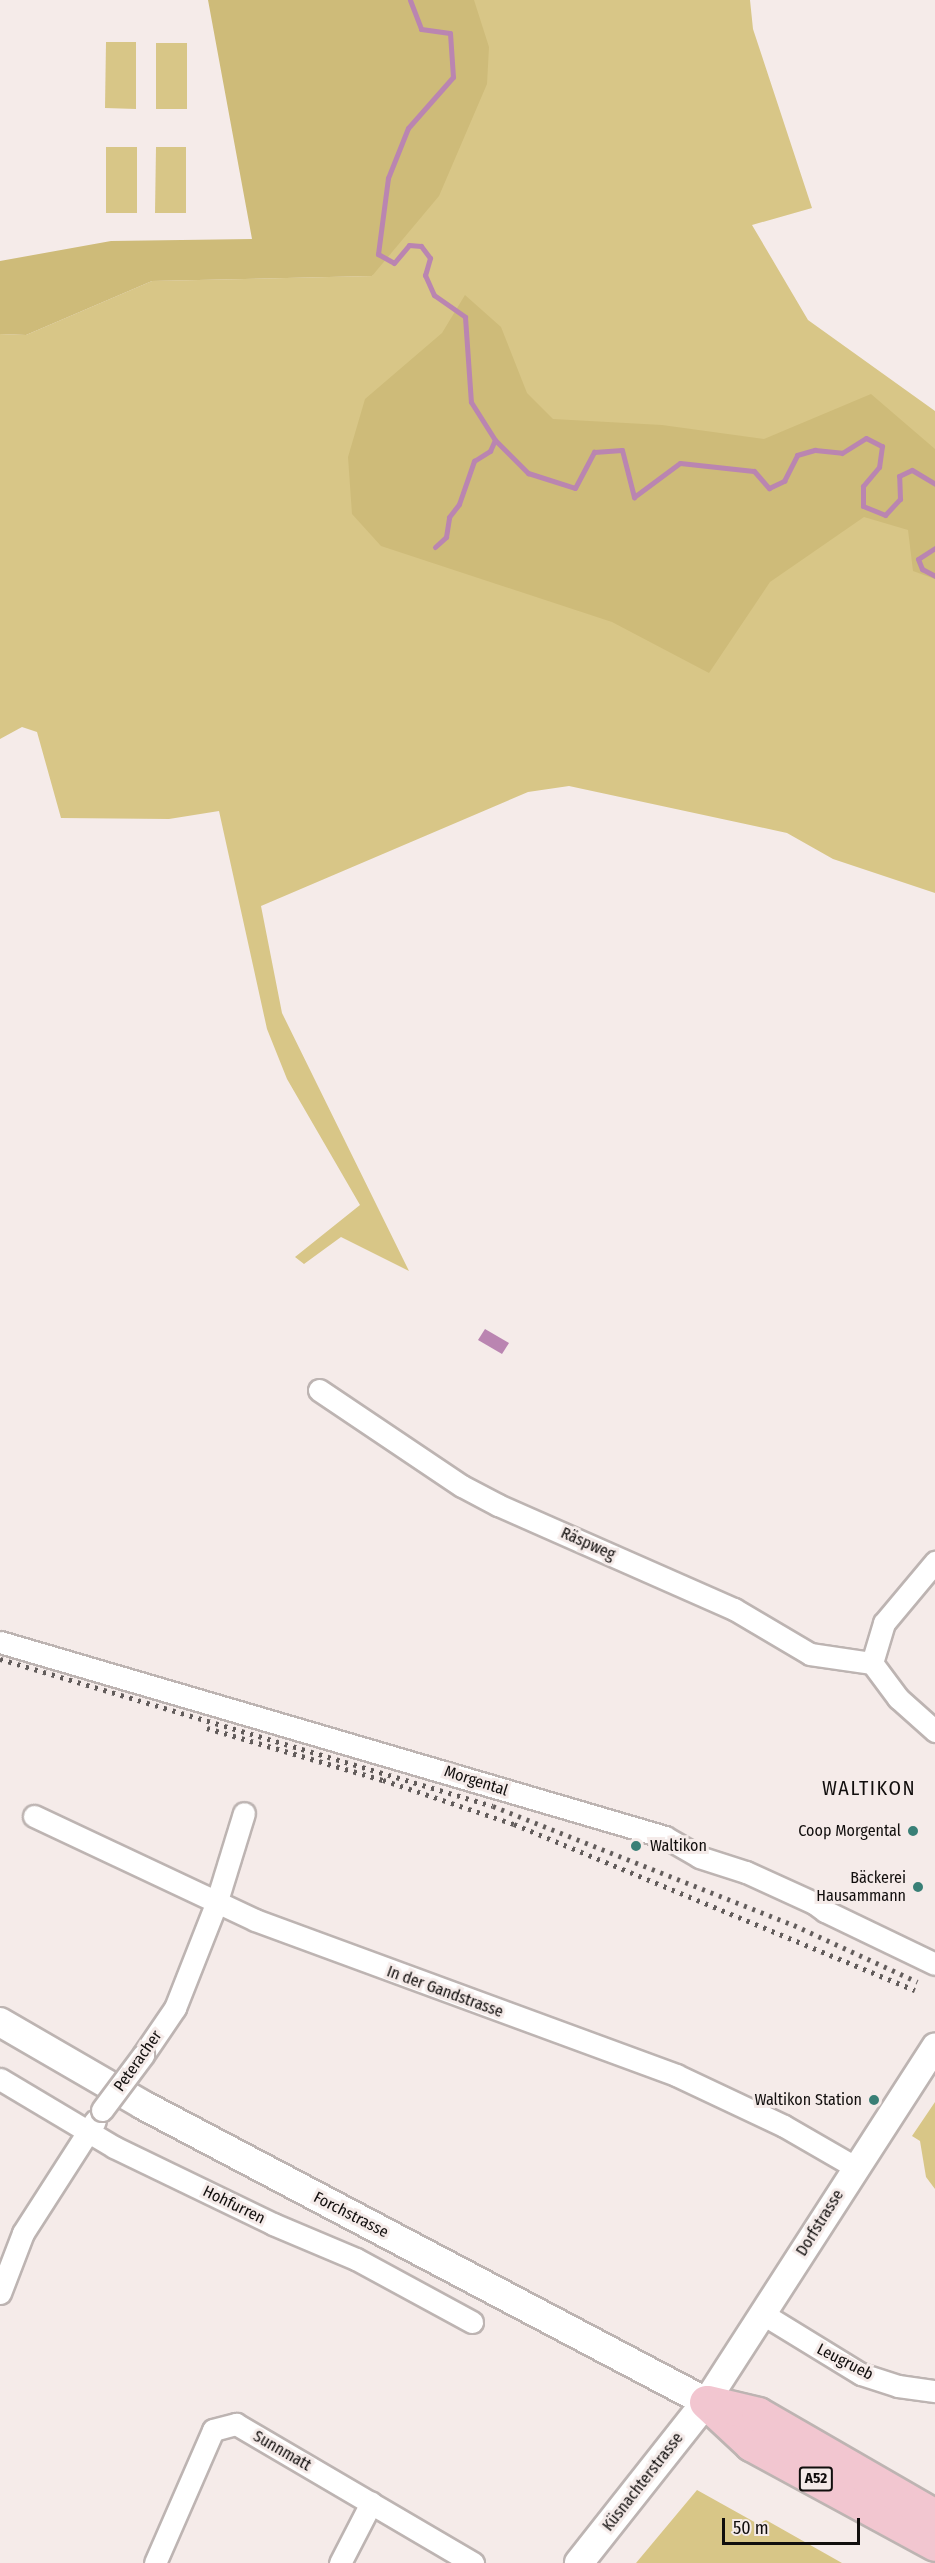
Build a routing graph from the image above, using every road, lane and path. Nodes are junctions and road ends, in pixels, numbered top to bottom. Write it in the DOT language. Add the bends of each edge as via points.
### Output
graph roads {
  1 [pos="320,1390"];
  2 [pos="935,1562"];
  3 [pos="0,1642"];
  4 [pos="872,1662"];
  5 [pos="935,1731"];
  6 [pos="244,1813"];
  7 [pos="34,1816"];
  8 [pos="216,1904"];
  9 [pos="935,1964"];
  10 [pos="0,2022"];
  11 [pos="935,2046"];
  12 [pos="0,2079"];
  13 [pos="88,2132"];
  14 [pos="855,2167"];
  15 [pos="0,2293"];
  16 [pos="763,2314"];
  17 [pos="472,2322"];
  18 [pos="935,2391"];
  19 [pos="706,2402"];
  20 [pos="371,2503"];
  21 [pos="935,2516"];
  22 [pos="935,2544"];
  23 [pos="154,2563"];
  24 [pos="340,2563"];
  25 [pos="473,2563"];
  26 [pos="579,2563"];
  1 -- 4 [label="street, Räspweg" via="462,1486 498,1505 734,1609 810,1654"];
  2 -- 4 [label="street" via="884,1623"];
  3 -- 9 [label="street, Morgental" via="664,1837 699,1857 746,1872 814,1902"];
  4 -- 5 [label="street" via="898,1698"];
  6 -- 8 [label="street, Peteracher"];
  7 -- 8 [label="street, In der Gandstrasse"];
  8 -- 13 [label="street, Peteracher, bridge" via="175,2008"];
  8 -- 14 [label="street, In der Gandstrasse" via="676,2075 784,2126"];
  10 -- 19 [label="main road, Forchstrasse" via="171,2121"];
  11 -- 14 [label="street, Dorfstrasse"];
  12 -- 13 [label="street, Hohfurren"];
  13 -- 15 [label="street, Peteracher" via="23,2233"];
  13 -- 17 [label="street, Hohfurren" via="273,2224 356,2259"];
  14 -- 16 [label="street, Dorfstrasse"];
  16 -- 18 [label="street, Leugrueb" via="861,2374 898,2386"];
  16 -- 19 [label="street, Dorfstrasse"];
  19 -- 21 [label="highway, Forchstrasse / A52" via="758,2414"];
  19 -- 22 [label="highway, Forchstrasse / A52" via="751,2444"];
  19 -- 26 [label="main road, Küsnachterstrasse"];
  20 -- 23 [label="street, Sunnmatt" via="236,2424 220,2428 213,2430"];
  20 -- 24 [label="street"];
  20 -- 25 [label="street, Sunnmatt"];
}
